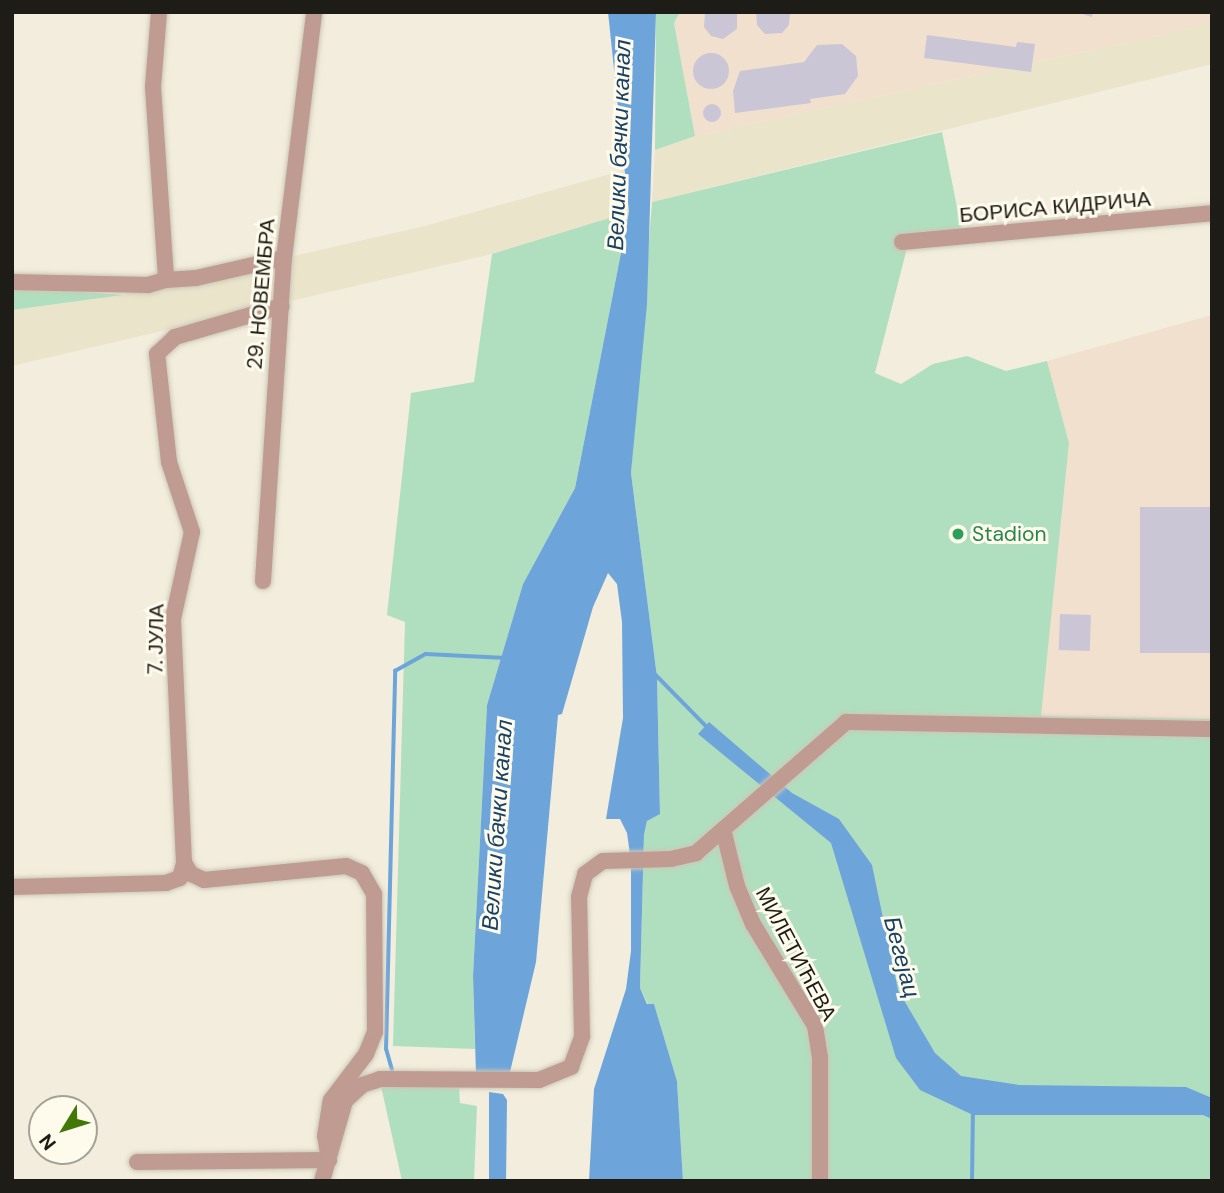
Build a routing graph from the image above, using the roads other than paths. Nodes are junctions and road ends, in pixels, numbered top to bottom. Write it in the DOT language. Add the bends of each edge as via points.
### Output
graph roads {
  1 [pos="159,12"];
  2 [pos="314,12"];
  3 [pos="1212,213"];
  4 [pos="902,242"];
  5 [pos="284,258"];
  6 [pos="166,280"];
  7 [pos="12,282"];
  8 [pos="282,306"];
  9 [pos="263,581"];
  10 [pos="1212,729"];
  11 [pos="724,833"];
  12 [pos="184,863"];
  13 [pos="12,887"];
  14 [pos="329,1160"];
  15 [pos="137,1162"];
  16 [pos="322,1181"];
  17 [pos="821,1181"];
  1 -- 6 [label="street" via="153,87"];
  2 -- 5 [label="street, 29. НОВЕМБРА"];
  3 -- 4 [label="street, БОРИСА КИДРИЧА"];
  5 -- 6 [label="street" via="196,278"];
  5 -- 8 [label="street, 29. НОВЕМБРА"];
  6 -- 7 [label="street" via="130,284"];
  8 -- 9 [label="street, 29. НОВЕМБРА"];
  8 -- 12 [label="street, 7. ЈУЛА" via="175,337 157,354 169,462 192,532 173,619"];
  10 -- 11 [label="street" via="846,722"];
  11 -- 14 [label="street" via="696,853 594,864 583,878 582,1036 570,1067 539,1080 380,1079 354,1089 345,1101"];
  11 -- 17 [label="street, МИЛЕТИЋЕВА" via="737,886 753,924 815,1026 820,1057"];
  12 -- 13 [label="street" via="180,878 166,883"];
  12 -- 14 [label="street" via="191,874 204,880 346,866 362,873 371,885 375,1032 366,1054 331,1100 325,1136"];
  14 -- 15 [label="street"];
  14 -- 16 [label="street"];
}
